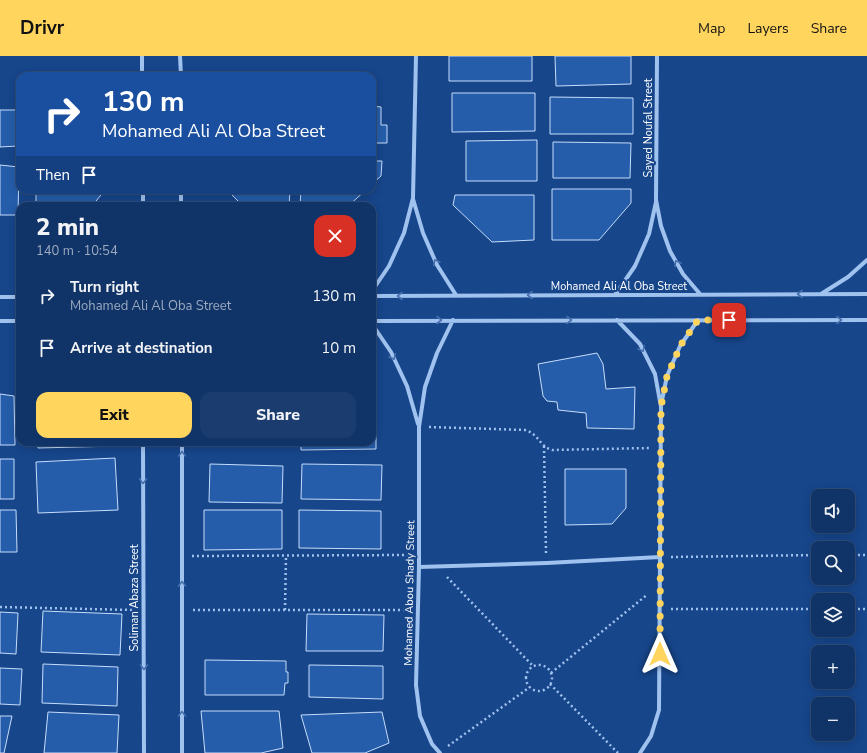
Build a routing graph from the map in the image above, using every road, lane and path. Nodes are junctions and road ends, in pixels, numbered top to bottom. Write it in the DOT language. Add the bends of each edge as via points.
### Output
graph roads {
  1 [pos="142,56"];
  2 [pos="180,56"];
  3 [pos="416,56"];
  4 [pos="657,56"];
  5 [pos="142,72"];
  6 [pos="180,72"];
  7 [pos="413,198"];
  8 [pos="656,200"];
  9 [pos="867,260"];
  10 [pos="376,285"];
  11 [pos="700,294"];
  12 [pos="821,294"];
  13 [pos="867,294"];
  14 [pos="616,295"];
  15 [pos="376,296"];
  16 [pos="456,296"];
  17 [pos="16,297"];
  18 [pos="0,298"];
  19 [pos="453,320"];
  20 [pos="617,320"];
  21 [pos="698,320"];
  22 [pos="867,320"];
  23 [pos="0,321"];
  24 [pos="16,321"];
  25 [pos="376,321"];
  26 [pos="376,330"];
  27 [pos="661,407"];
  28 [pos="419,427"];
  29 [pos="143,446"];
  30 [pos="182,446"];
  31 [pos="544,446"];
  32 [pos="660,447"];
  33 [pos="420,554"];
  34 [pos="811,555"];
  35 [pos="855,555"];
  36 [pos="867,555"];
  37 [pos="182,556"];
  38 [pos="286,556"];
  39 [pos="660,557"];
  40 [pos="546,563"];
  41 [pos="438,567"];
  42 [pos="419,568"];
  43 [pos="660,585"];
  44 [pos="0,607"];
  45 [pos="811,609"];
  46 [pos="855,609"];
  47 [pos="867,609"];
  48 [pos="143,610"];
  49 [pos="182,610"];
  50 [pos="285,610"];
  51 [pos="418,610"];
  52 [pos="660,610"];
  53 [pos="533,666"];
  54 [pos="551,673"];
  55 [pos="550,684"];
  56 [pos="530,687"];
  57 [pos="440,752"];
  58 [pos="144,753"];
  59 [pos="182,753"];
  60 [pos="618,753"];
  61 [pos="640,753"];
  1 -- 5 [label="street"];
  2 -- 6 [label="street"];
  3 -- 7 [label="street"];
  4 -- 8 [label="street, Sayed Noufal Street"];
  7 -- 10 [label="street" via="404,233 389,266"];
  16 -- 7 [label="street, one-way" via="437,266 423,233"];
  11 -- 8 [label="street, Sayed Noufal Street, one-way" via="683,274 670,251 661,226"];
  8 -- 14 [label="street, Sayed Noufal Street" via="649,234 635,266"];
  9 -- 12 [label="street" via="848,277"];
  12 -- 11 [label="street, Mohamed Ali Al Oba Street, one-way"];
  11 -- 14 [label="street, Mohamed Ali Al Oba Street"];
  12 -- 13 [label="street, Mohamed Ali Al Oba Street"];
  14 -- 16 [label="street, Mohamed Ali Al Oba Street, one-way"];
  16 -- 15 [label="street, Mohamed Ali Al Oba Street, one-way"];
  17 -- 18 [label="street"];
  19 -- 20 [label="street, one-way"];
  25 -- 19 [label="street, one-way"];
  19 -- 28 [label="street, Mohamed Abou Shady Street" via="437,353 425,387"];
  20 -- 21 [label="street"];
  20 -- 27 [label="street, one-way" via="640,344 655,374"];
  21 -- 22 [label="street, one-way"];
  21 -- 27 [label="street" via="680,346 667,376"];
  23 -- 24 [label="street"];
  26 -- 28 [label="street, Mohamed Abou Shady Street, one-way" via="391,352 407,386"];
  27 -- 32 [label="street"];
  28 -- 31 [label="path" via="525,430 536,435"];
  28 -- 33 [label="street, Mohamed Abou Shady Street"];
  29 -- 48 [label="street, Soliman Abaza Street, one-way"];
  37 -- 30 [label="street, one-way"];
  31 -- 32 [label="path" via="552,450"];
  31 -- 40 [label="path"];
  32 -- 39 [label="street"];
  33 -- 38 [label="path"];
  33 -- 42 [label="street, Mohamed Abou Shady Street"];
  34 -- 39 [label="path"];
  35 -- 36 [label="path"];
  37 -- 38 [label="path"];
  49 -- 37 [label="street, one-way"];
  38 -- 50 [label="path"];
  39 -- 40 [label="street"];
  39 -- 43 [label="street"];
  40 -- 41 [label="street"];
  41 -- 42 [label="street"];
  41 -- 53 [label="path"];
  42 -- 51 [label="street, Mohamed Abou Shady Street"];
  43 -- 52 [label="street"];
  43 -- 54 [label="path"];
  44 -- 48 [label="path"];
  45 -- 52 [label="path"];
  46 -- 47 [label="path"];
  48 -- 58 [label="street, Soliman Abaza Street, one-way"];
  49 -- 50 [label="path"];
  59 -- 49 [label="street, one-way"];
  50 -- 51 [label="path"];
  51 -- 57 [label="street, Mohamed Abou Shady Street" via="416,685 420,716 432,744"];
  52 -- 61 [label="street" via="659,710 651,736"];
  53 -- 54 [label="path" via="546,667"];
  53 -- 56 [label="path" via="526,679"];
  54 -- 55 [label="path"];
  55 -- 56 [label="path" via="543,690"];
  55 -- 60 [label="path"];
  56 -- 57 [label="path"];
}
